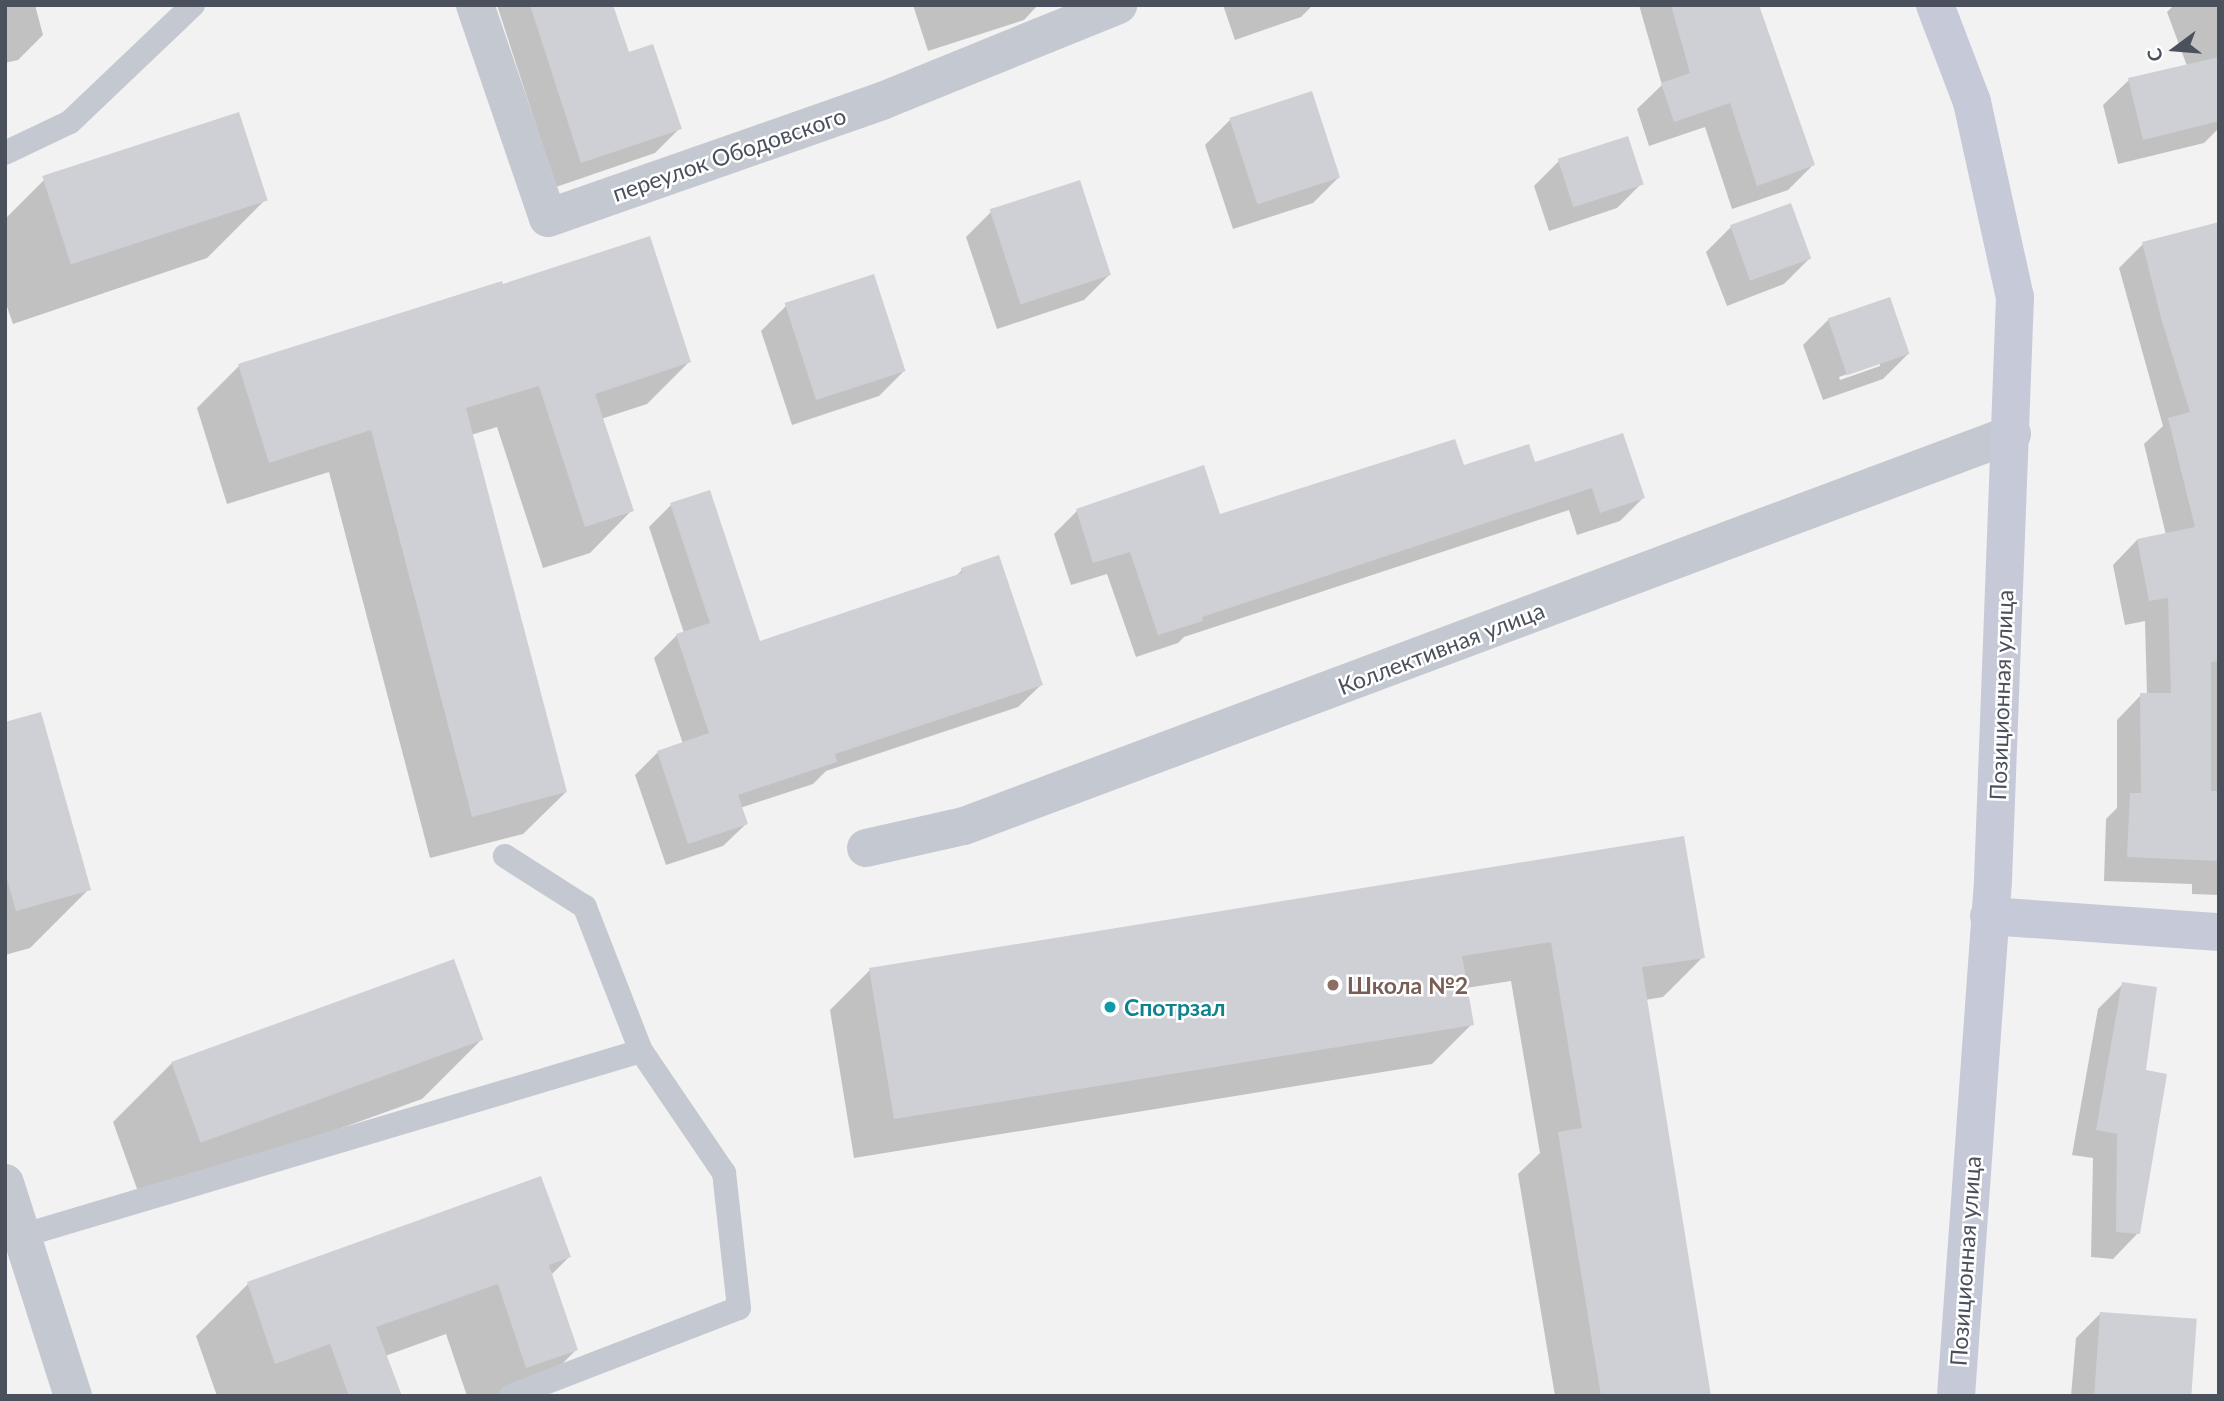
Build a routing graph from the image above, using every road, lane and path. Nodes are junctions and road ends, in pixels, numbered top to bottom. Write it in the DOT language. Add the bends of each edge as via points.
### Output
graph roads {
  1 [pos="193,5"];
  2 [pos="475,5"];
  3 [pos="1118,5"];
  4 [pos="1935,5"];
  5 [pos="5,153"];
  6 [pos="2012,434"];
  7 [pos="866,848"];
  8 [pos="505,856"];
  9 [pos="1989,916"];
  10 [pos="2219,932"];
  11 [pos="641,1051"];
  12 [pos="5,1183"];
  13 [pos="21,1236"];
  14 [pos="73,1396"];
  15 [pos="511,1396"];
  16 [pos="1956,1396"];
  1 -- 5 [label="lane" via="70,122"];
  2 -- 3 [label="street, переулок Ободовского" via="548,218 882,101"];
  4 -- 6 [label="street, Позиционная улица" via="1972,102 2015,297"];
  6 -- 7 [label="street, Коллективная улица" via="964,826"];
  6 -- 9 [label="street, Позиционная улица"];
  8 -- 11 [label="lane" via="585,907"];
  9 -- 10 [label="street"];
  9 -- 16 [label="street, Позиционная улица"];
  11 -- 13 [label="lane"];
  11 -- 15 [label="lane" via="724,1173 739,1308"];
  12 -- 13 [label="street"];
  13 -- 14 [label="street"];
}
